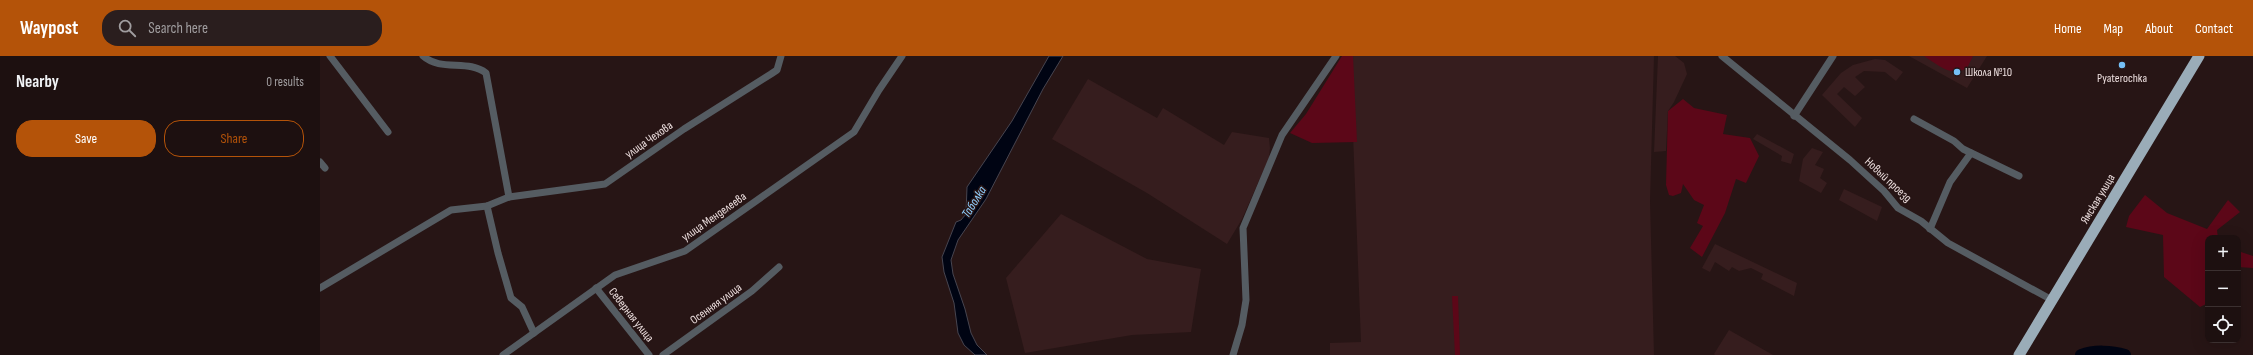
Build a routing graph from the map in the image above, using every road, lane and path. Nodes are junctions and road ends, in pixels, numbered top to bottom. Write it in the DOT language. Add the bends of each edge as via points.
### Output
graph roads {
  1 [pos="330,56"];
  2 [pos="423,56"];
  3 [pos="781,56"];
  4 [pos="902,56"];
  5 [pos="1336,56"];
  6 [pos="1722,56"];
  7 [pos="1833,56"];
  8 [pos="2199,56"];
  9 [pos="1794,116"];
  10 [pos="1914,119"];
  11 [pos="388,132"];
  12 [pos="1971,153"];
  13 [pos="320,162"];
  14 [pos="325,168"];
  15 [pos="2019,176"];
  16 [pos="509,197"];
  17 [pos="487,206"];
  18 [pos="1930,229"];
  19 [pos="779,267"];
  20 [pos="320,288"];
  21 [pos="596,288"];
  22 [pos="2052,300"];
  23 [pos="534,333"];
  24 [pos="503,355"];
  25 [pos="649,355"];
  26 [pos="663,355"];
  27 [pos="1233,355"];
  28 [pos="2019,355"];
  1 -- 11 [label="street"];
  2 -- 16 [label="street" via="437,65 482,70 486,73"];
  3 -- 16 [label="street, улица Чехова" via="776,70 605,184"];
  4 -- 21 [label="street, улица Менделеева" via="854,132 685,250 615,275"];
  5 -- 27 [label="street" via="1282,135 1243,228 1246,300"];
  6 -- 9 [label="street, Новый проезд"];
  7 -- 9 [label="street"];
  8 -- 22 [label="highway, Ямская улица"];
  9 -- 18 [label="street, Новый проезд" via="1861,170 1898,208"];
  10 -- 12 [label="street"];
  12 -- 15 [label="street"];
  12 -- 18 [label="street" via="1950,182"];
  13 -- 14 [label="street"];
  16 -- 17 [label="street, улица Чехова"];
  17 -- 20 [label="street, улица Чехова" via="451,210"];
  17 -- 23 [label="street" via="511,298 522,307"];
  18 -- 22 [label="street, Новый проезд" via="1948,243"];
  19 -- 26 [label="street, Осенняя улица" via="752,291"];
  21 -- 23 [label="street, улица Менделеева"];
  21 -- 25 [label="street, Северная улица"];
  22 -- 28 [label="highway, Ямская улица"];
  23 -- 24 [label="street, улица Менделеева"];
}
